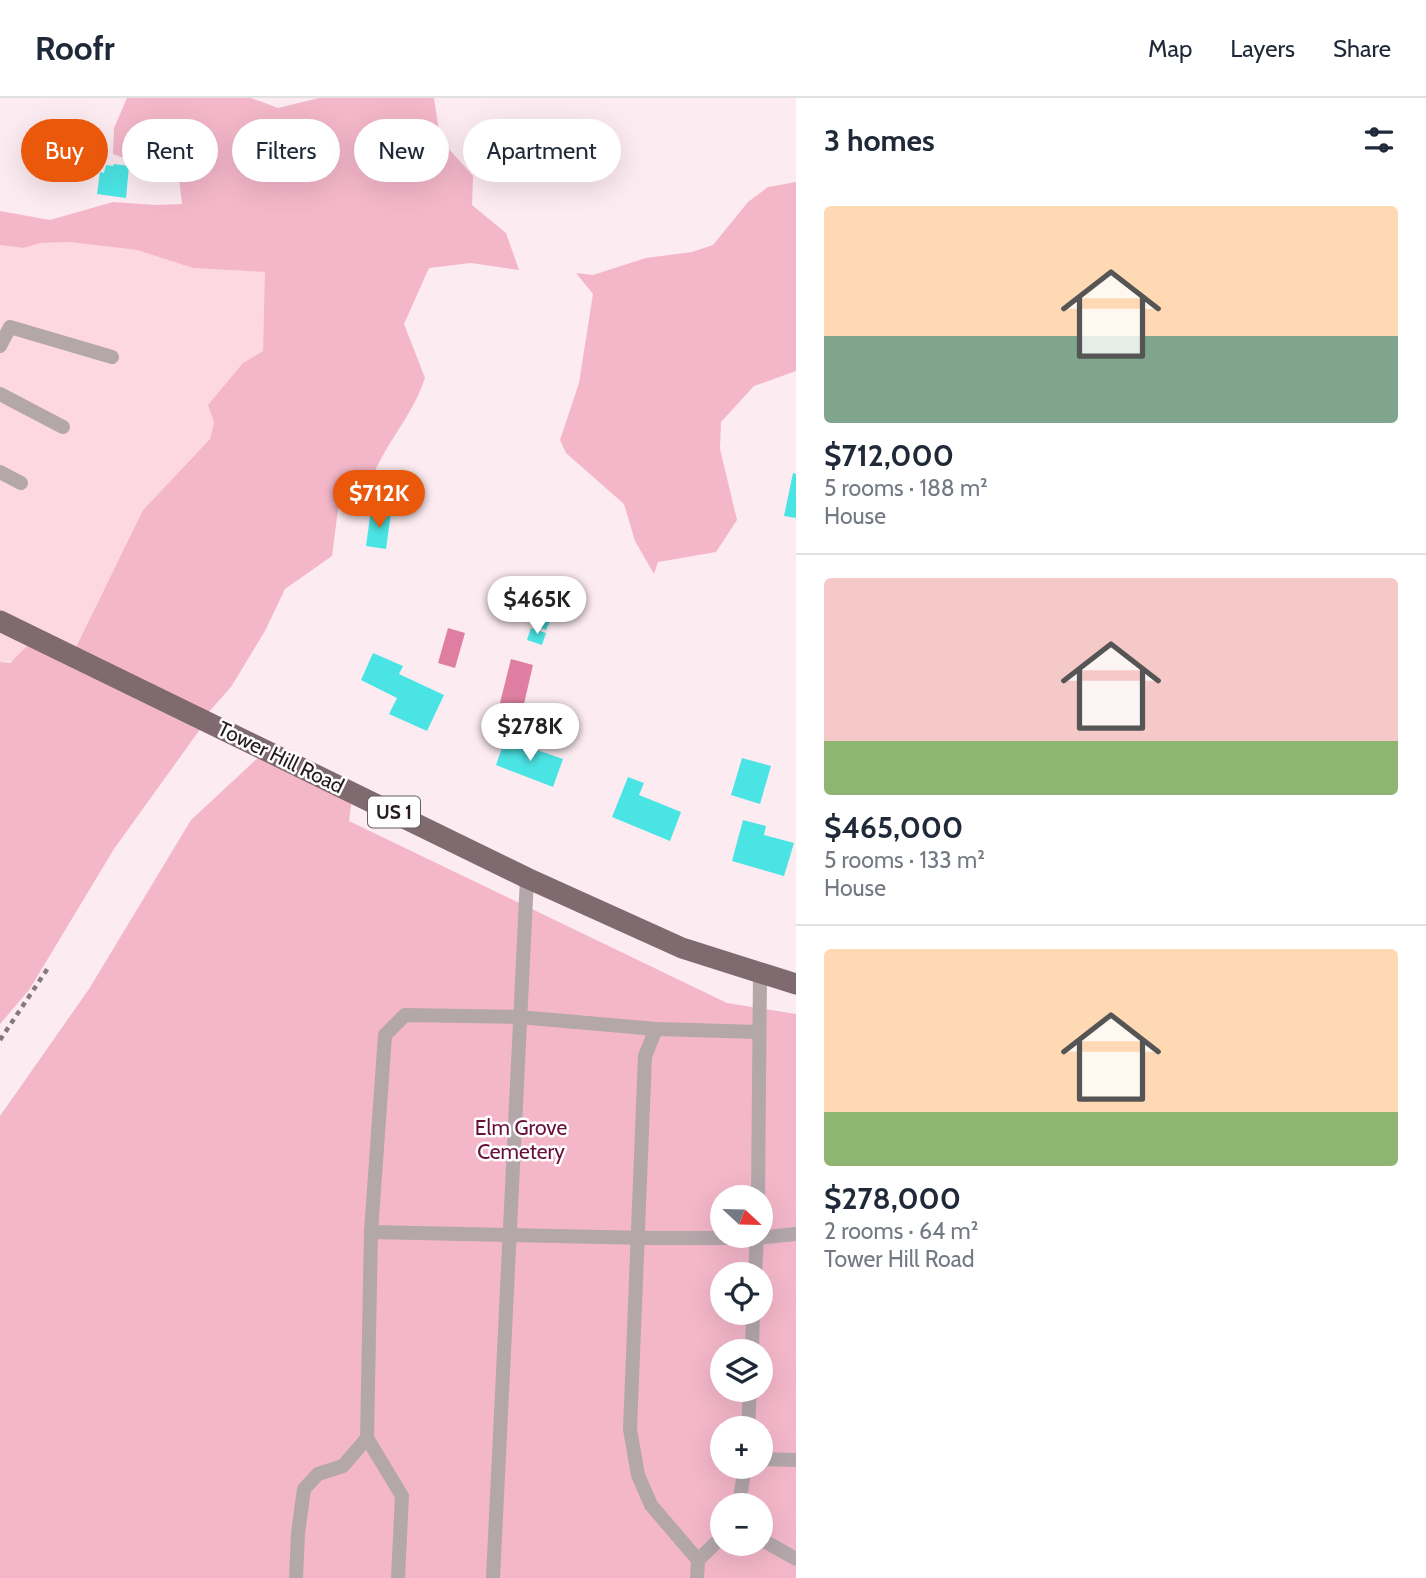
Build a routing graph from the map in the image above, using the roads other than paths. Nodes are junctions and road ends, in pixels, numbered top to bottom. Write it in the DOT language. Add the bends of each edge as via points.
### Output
graph roads {
  1 [pos="0,346"];
  2 [pos="112,357"];
  3 [pos="0,394"];
  4 [pos="63,427"];
  5 [pos="0,472"];
  6 [pos="21,483"];
  7 [pos="0,621"];
  8 [pos="527,878"];
  9 [pos="760,974"];
  10 [pos="796,984"];
  11 [pos="519,1017"];
  12 [pos="656,1029"];
  13 [pos="759,1032"];
  14 [pos="758,1185"];
  15 [pos="372,1232"];
  16 [pos="509,1234"];
  17 [pos="796,1234"];
  18 [pos="774,1236"];
  19 [pos="710,1237"];
  20 [pos="636,1238"];
  21 [pos="367,1438"];
  22 [pos="773,1459"];
  23 [pos="796,1460"];
  24 [pos="773,1546"];
  25 [pos="710,1548"];
  26 [pos="796,1559"];
  27 [pos="698,1560"];
  28 [pos="296,1578"];
  29 [pos="398,1578"];
  30 [pos="493,1578"];
  31 [pos="696,1578"];
  1 -- 2 [label="lane" via="10,327"];
  3 -- 4 [label="lane"];
  5 -- 6 [label="lane"];
  7 -- 8 [label="main road, Tower Hill Road / US 1"];
  8 -- 9 [label="main road, Tower Hill Road / US 1" via="681,948"];
  8 -- 11 [label="lane"];
  9 -- 10 [label="main road, Tower Hill Road / US 1"];
  9 -- 13 [label="lane"];
  11 -- 12 [label="lane"];
  11 -- 15 [label="lane" via="405,1015 385,1035"];
  11 -- 16 [label="lane"];
  12 -- 13 [label="lane"];
  12 -- 20 [label="lane" via="645,1056"];
  13 -- 14 [label="lane"];
  15 -- 16 [label="lane"];
  15 -- 21 [label="lane"];
  16 -- 20 [label="lane"];
  16 -- 30 [label="lane"];
  17 -- 18 [label="lane"];
  19 -- 20 [label="lane"];
  20 -- 27 [label="lane" via="630,1429 638,1475 652,1505"];
  21 -- 28 [label="lane" via="343,1466 318,1474 304,1489"];
  21 -- 29 [label="lane" via="402,1496"];
  22 -- 23 [label="lane"];
  24 -- 26 [label="lane"];
  25 -- 27 [label="lane"];
  27 -- 31 [label="lane"];
}
